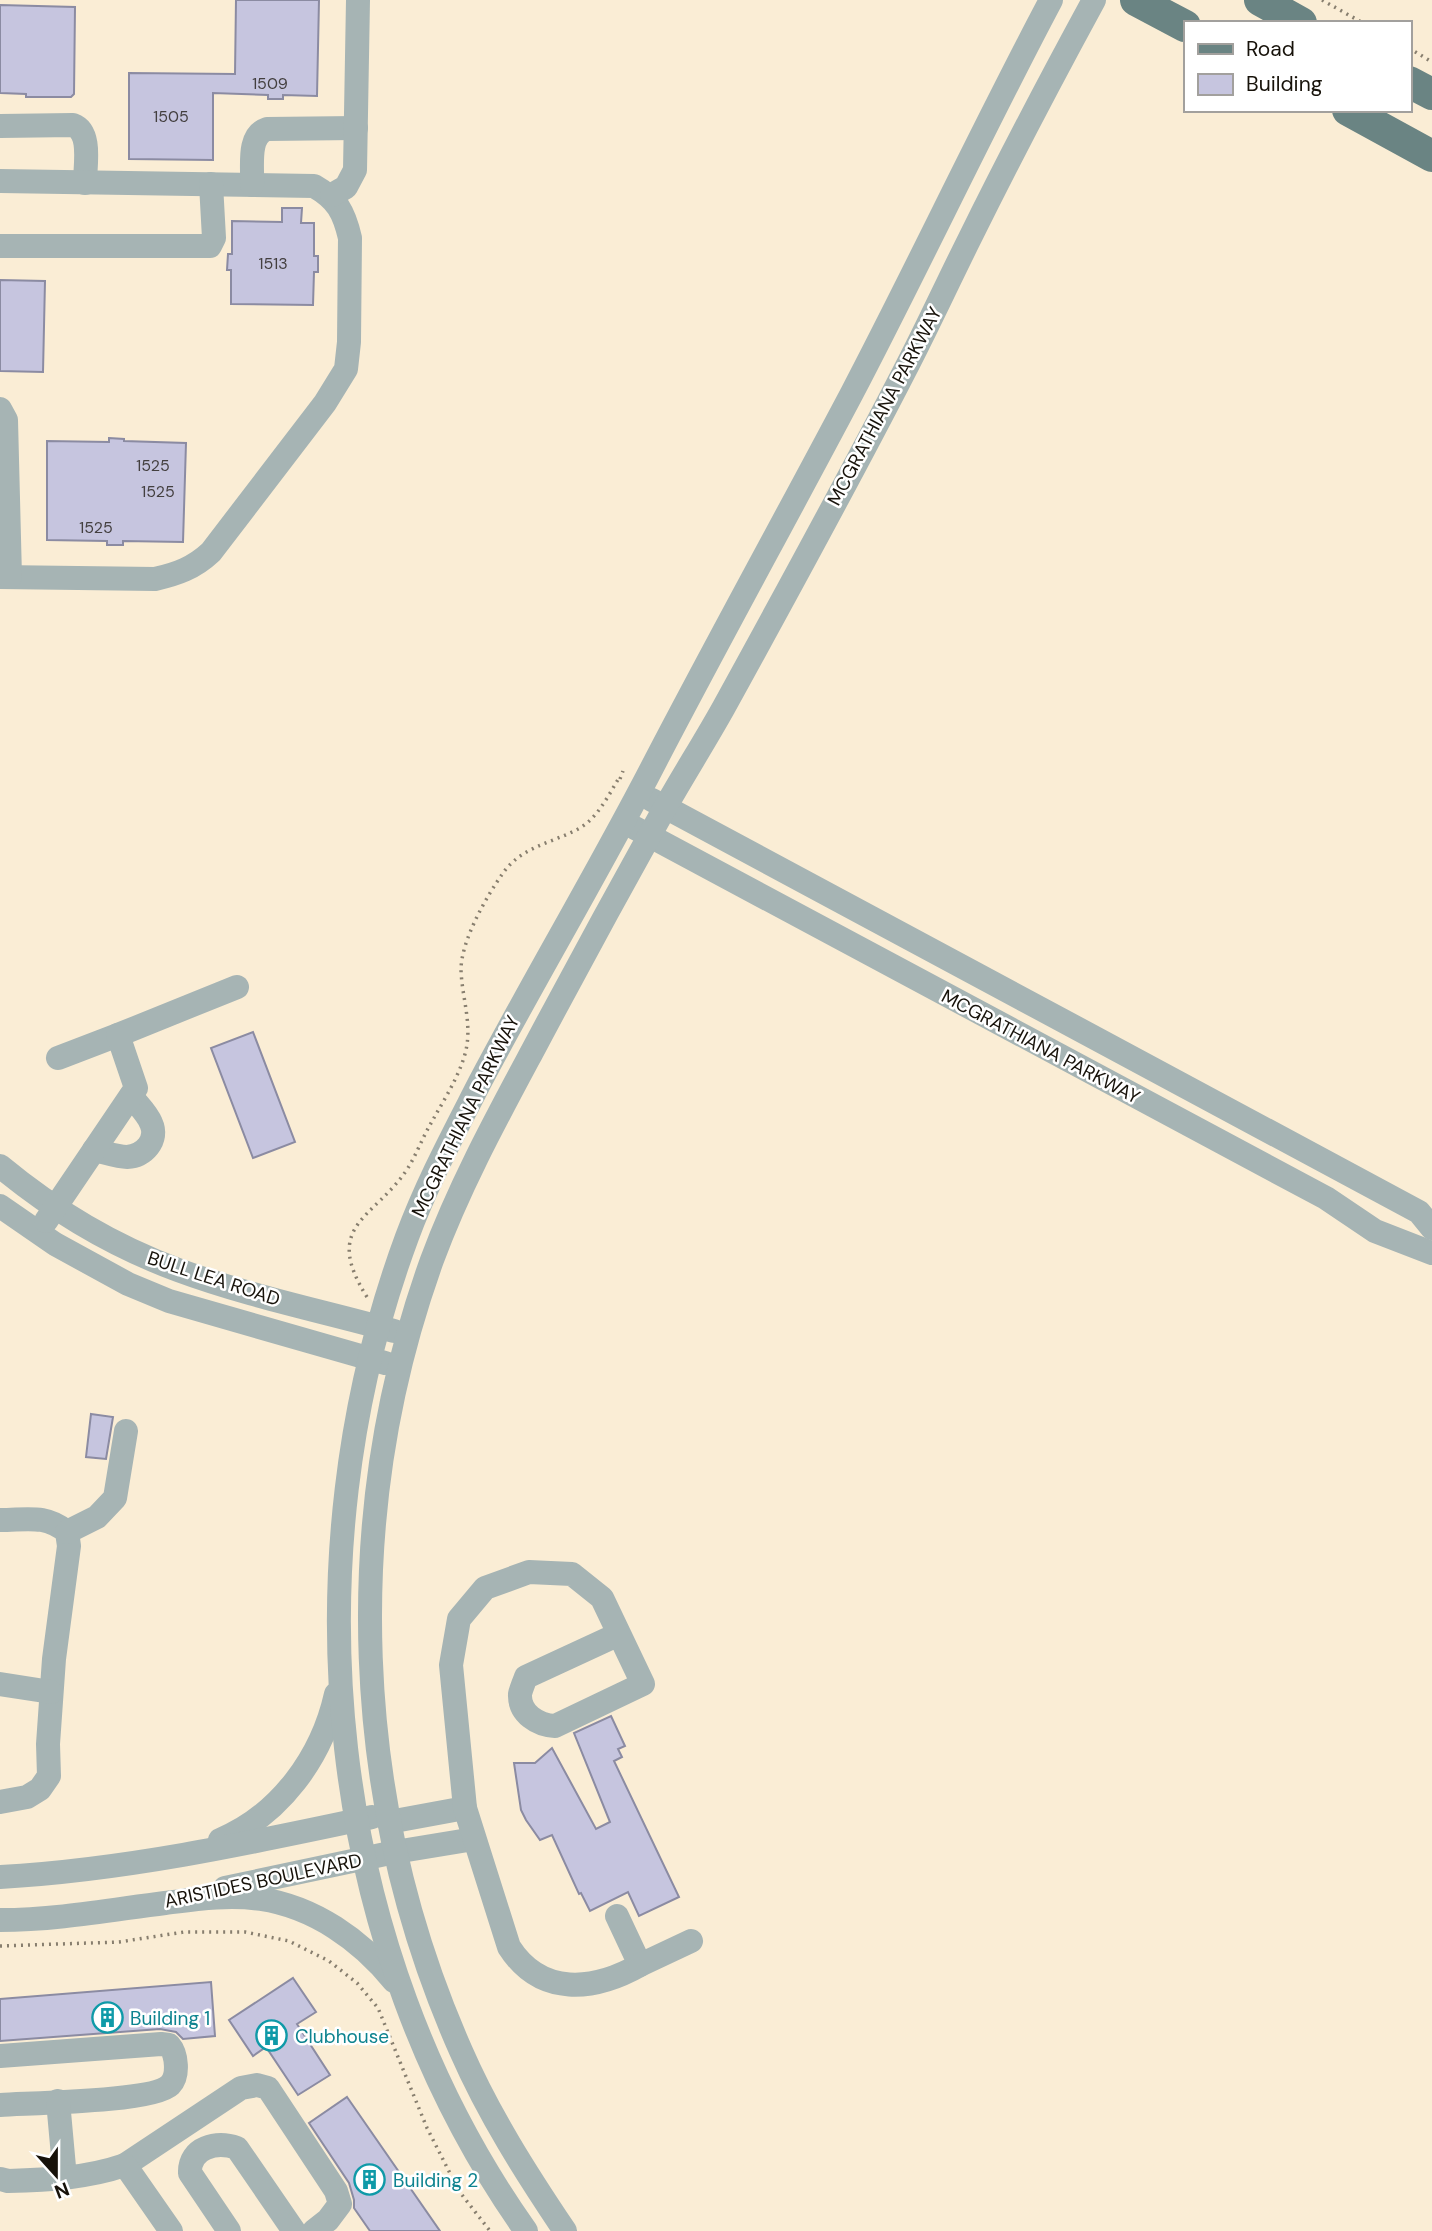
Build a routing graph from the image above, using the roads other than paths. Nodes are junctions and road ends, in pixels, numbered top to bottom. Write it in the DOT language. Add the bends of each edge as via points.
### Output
graph roads {
  1 [pos="358,0"];
  2 [pos="1051,0"];
  3 [pos="1094,0"];
  4 [pos="1136,0"];
  5 [pos="1260,0"];
  6 [pos="1297,21"];
  7 [pos="1184,25"];
  8 [pos="1411,83"];
  9 [pos="1432,94"];
  10 [pos="1352,112"];
  11 [pos="0,126"];
  12 [pos="356,128"];
  13 [pos="1432,156"];
  14 [pos="0,181"];
  15 [pos="85,183"];
  16 [pos="211,184"];
  17 [pos="252,185"];
  18 [pos="332,195"];
  19 [pos="0,246"];
  20 [pos="0,409"];
  21 [pos="5,577"];
  22 [pos="639,792"];
  23 [pos="666,808"];
  24 [pos="622,821"];
  25 [pos="649,837"];
  26 [pos="237,988"];
  27 [pos="118,1035"];
  28 [pos="58,1058"];
  29 [pos="131,1097"];
  30 [pos="94,1150"];
  31 [pos="0,1166"];
  32 [pos="0,1206"];
  33 [pos="55,1207"];
  34 [pos="1432,1228"];
  35 [pos="38,1234"];
  36 [pos="1432,1254"];
  37 [pos="379,1326"];
  38 [pos="408,1335"];
  39 [pos="371,1359"];
  40 [pos="400,1367"];
  41 [pos="126,1431"];
  42 [pos="0,1520"];
  43 [pos="67,1532"];
  44 [pos="619,1634"];
  45 [pos="340,1676"];
  46 [pos="0,1684"];
  47 [pos="51,1692"];
  48 [pos="0,1802"];
  49 [pos="465,1808"];
  50 [pos="388,1818"];
  51 [pos="357,1820"];
  52 [pos="474,1839"];
  53 [pos="395,1852"];
  54 [pos="174,1856"];
  55 [pos="364,1859"];
  56 [pos="0,1877"];
  57 [pos="132,1907"];
  58 [pos="617,1916"];
  59 [pos="0,1920"];
  60 [pos="691,1941"];
  61 [pos="640,1965"];
  62 [pos="406,2001"];
  63 [pos="0,2056"];
  64 [pos="58,2101"];
  65 [pos="0,2105"];
  66 [pos="125,2165"];
  67 [pos="65,2178"];
  68 [pos="0,2179"];
  69 [pos="556,2228"];
  70 [pos="172,2231"];
  71 [pos="229,2231"];
  72 [pos="294,2231"];
  73 [pos="314,2231"];
  74 [pos="526,2231"];
  1 -- 12 [label="street"];
  2 -- 22 [label="street, MCGRATHIANA PARKWAY" via="852,392"];
  3 -- 23 [label="street, MCGRATHIANA PARKWAY" via="898,384"];
  4 -- 7 [label="main road"];
  5 -- 6 [label="main road"];
  8 -- 9 [label="main road"];
  10 -- 13 [label="main road"];
  11 -- 15 [label="street" via="80,128 85,136"];
  12 -- 17 [label="street" via="259,132 254,138"];
  12 -- 18 [label="street" via="355,170 346,187"];
  14 -- 15 [label="street"];
  15 -- 16 [label="street"];
  16 -- 17 [label="street"];
  16 -- 19 [label="street" via="214,238 210,246"];
  17 -- 18 [label="street" via="314,186"];
  18 -- 21 [label="street" via="350,238 346,369 211,552 198,564 155,579"];
  20 -- 21 [label="street" via="6,420"];
  22 -- 23 [label="street, MCGRATHIANA PARKWAY"];
  22 -- 24 [label="street, MCGRATHIANA PARKWAY"];
  23 -- 25 [label="street, MCGRATHIANA PARKWAY"];
  23 -- 34 [label="street, MCGRATHIANA PARKWAY" via="1419,1212"];
  24 -- 25 [label="street, MCGRATHIANA PARKWAY"];
  24 -- 37 [label="street, MCGRATHIANA PARKWAY" via="435,1170 408,1233"];
  25 -- 36 [label="street, MCGRATHIANA PARKWAY" via="1326,1198 1375,1231"];
  25 -- 38 [label="street, MCGRATHIANA PARKWAY" via="478,1153 433,1259"];
  26 -- 27 [label="street"];
  27 -- 28 [label="street"];
  27 -- 29 [label="street" via="136,1083"];
  29 -- 30 [label="street"];
  29 -- 30 [label="street" via="153,1125 152,1142 142,1154 125,1157"];
  30 -- 33 [label="street"];
  31 -- 33 [label="street, BULL LEA ROAD"];
  32 -- 35 [label="street, BULL LEA ROAD"];
  33 -- 35 [label="street"];
  33 -- 37 [label="street, BULL LEA ROAD" via="86,1227 180,1271"];
  35 -- 39 [label="street, BULL LEA ROAD" via="82,1261 169,1301"];
  37 -- 38 [label="street, BULL LEA ROAD"];
  37 -- 39 [label="street, MCGRATHIANA PARKWAY"];
  38 -- 40 [label="street, MCGRATHIANA PARKWAY"];
  39 -- 40 [label="street, BULL LEA ROAD"];
  39 -- 45 [label="street, MCGRATHIANA PARKWAY" via="355,1430 344,1516"];
  40 -- 50 [label="street, MCGRATHIANA PARKWAY" via="382,1456 370,1590 372,1692"];
  41 -- 43 [label="street" via="115,1498 97,1517"];
  42 -- 43 [label="street" via="39,1519 54,1522"];
  43 -- 47 [label="street"];
  44 -- 44 [label="street" via="643,1684 555,1726 542,1726 525,1713 520,1695 526,1677"];
  44 -- 49 [label="street" via="602,1598 572,1574 528,1572 485,1588 459,1619 450,1665"];
  45 -- 51 [label="street, MCGRATHIANA PARKWAY"];
  45 -- 54 [label="street, ARISTIDES BOULEVARD" via="321,1738 290,1789 229,1836"];
  46 -- 47 [label="street"];
  47 -- 48 [label="street" via="49,1776 40,1790 27,1797"];
  49 -- 50 [label="street, ARISTIDES BOULEVARD"];
  49 -- 52 [label="street"];
  50 -- 51 [label="street, ARISTIDES BOULEVARD"];
  50 -- 53 [label="street, MCGRATHIANA PARKWAY"];
  51 -- 54 [label="street, ARISTIDES BOULEVARD"];
  51 -- 55 [label="street, MCGRATHIANA PARKWAY"];
  52 -- 53 [label="street, ARISTIDES BOULEVARD"];
  52 -- 61 [label="street" via="509,1947 519,1963 555,1984 587,1986"];
  53 -- 55 [label="street, ARISTIDES BOULEVARD"];
  53 -- 69 [label="street, MCGRATHIANA PARKWAY" via="412,1918 460,2050"];
  54 -- 56 [label="street, ARISTIDES BOULEVARD"];
  55 -- 57 [label="street, ARISTIDES BOULEVARD"];
  55 -- 62 [label="street, MCGRATHIANA PARKWAY"];
  57 -- 59 [label="street, ARISTIDES BOULEVARD"];
  57 -- 62 [label="street, ARISTIDES BOULEVARD" via="235,1897 290,1906 354,1940 379,1963"];
  58 -- 61 [label="street"];
  60 -- 61 [label="street"];
  62 -- 74 [label="street, MCGRATHIANA PARKWAY" via="450,2100"];
  63 -- 64 [label="street" via="161,2044 175,2052 176,2074 162,2090"];
  64 -- 65 [label="street"];
  64 -- 67 [label="street"];
  66 -- 67 [label="street"];
  66 -- 70 [label="street"];
  66 -- 73 [label="street" via="241,2088 268,2088 337,2191 340,2204"];
  67 -- 68 [label="street"];
  71 -- 72 [label="street" via="190,2173 193,2157 212,2144 237,2148"];
}
